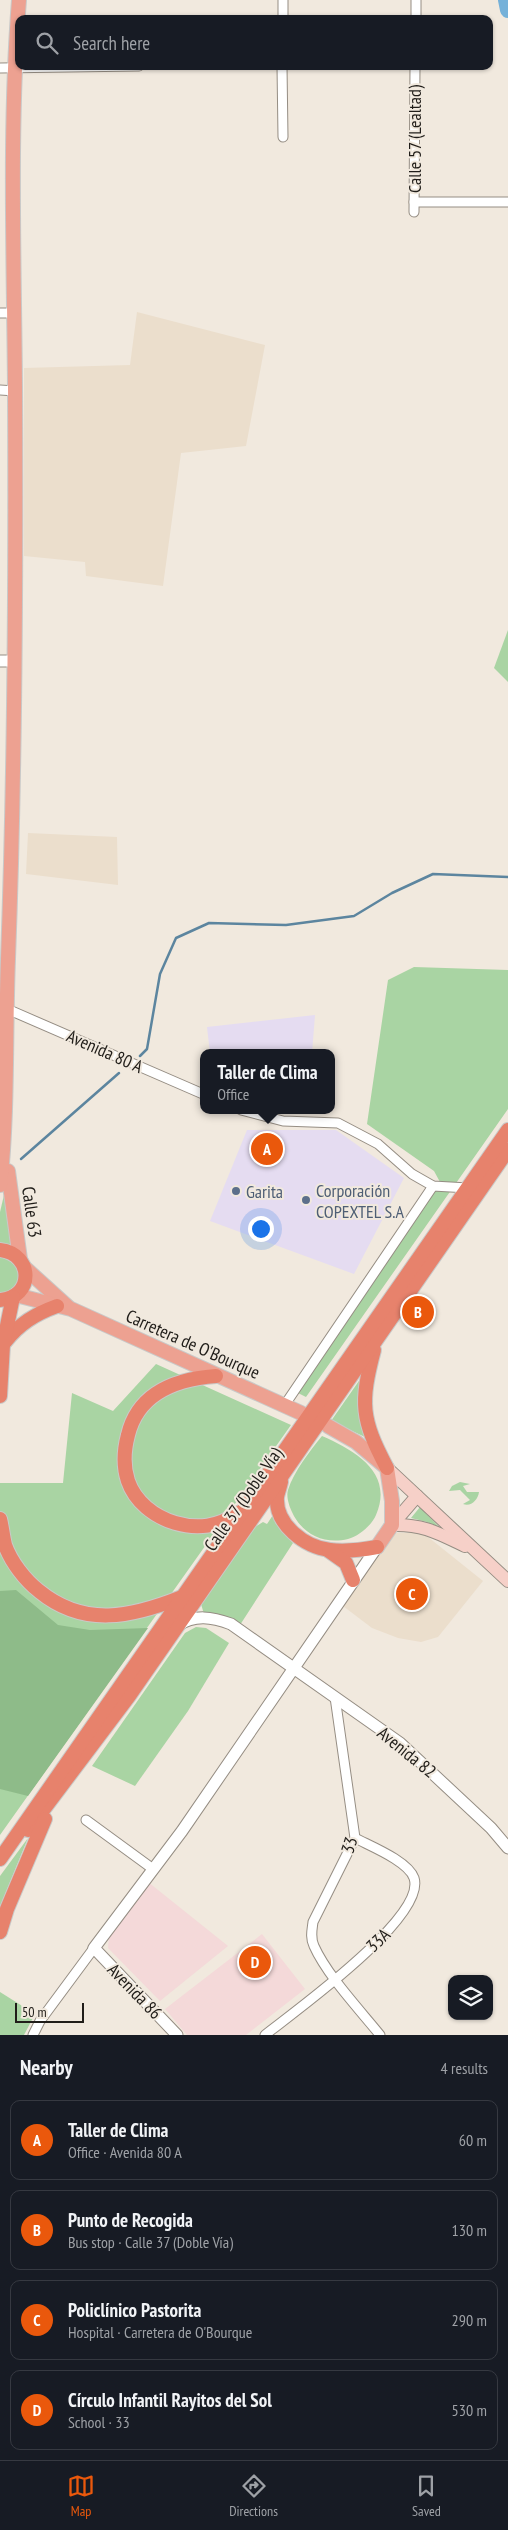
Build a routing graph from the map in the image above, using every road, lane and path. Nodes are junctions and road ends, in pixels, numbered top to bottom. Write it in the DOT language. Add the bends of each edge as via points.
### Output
graph roads {
  1 [pos="19,0"];
  2 [pos="283,0"];
  3 [pos="416,0"];
  4 [pos="16,15"];
  5 [pos="283,15"];
  6 [pos="416,15"];
  7 [pos="15,23"];
  8 [pos="7,68"];
  9 [pos="282,70"];
  10 [pos="415,70"];
  11 [pos="283,138"];
  12 [pos="414,202"];
  13 [pos="508,202"];
  14 [pos="414,212"];
  15 [pos="7,313"];
  16 [pos="0,390"];
  17 [pos="15,391"];
  18 [pos="7,661"];
  19 [pos="5,922"];
  20 [pos="7,1009"];
  21 [pos="200,1093"];
  22 [pos="256,1114"];
  23 [pos="508,1130"];
  24 [pos="5,1141"];
  25 [pos="508,1150"];
  26 [pos="0,1185"];
  27 [pos="433,1186"];
  28 [pos="468,1188"];
  29 [pos="0,1250"];
  30 [pos="22,1264"];
  31 [pos="10,1297"];
  32 [pos="64,1307"];
  33 [pos="376,1341"];
  34 [pos="3,1345"];
  35 [pos="216,1376"];
  36 [pos="0,1396"];
  37 [pos="284,1406"];
  38 [pos="301,1413"];
  39 [pos="328,1426"];
  40 [pos="387,1468"];
  41 [pos="283,1474"];
  42 [pos="417,1496"];
  43 [pos="245,1506"];
  44 [pos="0,1519"];
  45 [pos="392,1525"];
  46 [pos="376,1547"];
  47 [pos="328,1550"];
  48 [pos="476,1551"];
  49 [pos="353,1580"];
  50 [pos="508,1581"];
  51 [pos="182,1597"];
  52 [pos="177,1626"];
  53 [pos="294,1669"];
  54 [pos="334,1697"];
  55 [pos="64,1785"];
  56 [pos="86,1820"];
  57 [pos="355,1838"];
  58 [pos="508,1848"];
  59 [pos="0,1859"];
  60 [pos="0,1863"];
  61 [pos="153,1869"];
  62 [pos="0,1932"];
  63 [pos="94,1948"];
  64 [pos="336,1979"];
  65 [pos="33,2035"];
  66 [pos="177,2035"];
  67 [pos="265,2035"];
  68 [pos="380,2035"];
  1 -- 4 [label="main road, Calle 63"];
  2 -- 5 [label="street"];
  3 -- 6 [label="street"];
  7 -- 8 [label="main road, Calle 63"];
  8 -- 15 [label="main road, Calle 63"];
  9 -- 11 [label="street"];
  10 -- 12 [label="street, Calle 57 (Lealtad)"];
  12 -- 13 [label="street"];
  12 -- 14 [label="street, Calle 57 (Lealtad)"];
  15 -- 17 [label="main road, Calle 63"];
  16 -- 17 [label="street"];
  17 -- 18 [label="main road, Calle 63"];
  18 -- 19 [label="main road, Calle 63"];
  19 -- 20 [label="main road, Calle 63"];
  20 -- 21 [label="street, Avenida 80 A"];
  20 -- 24 [label="main road, Calle 63"];
  22 -- 27 [label="street" via="283,1121 338,1123 378,1144 412,1174"];
  23 -- 28 [label="highway, Calle 37 (Doble Vía)"];
  24 -- 26 [label="main road, Calle 63"];
  24 -- 30 [label="main road, Calle 63"];
  25 -- 33 [label="highway, Calle 37 (Doble Vía)"];
  27 -- 28 [label="street"];
  27 -- 37 [label="street"];
  28 -- 43 [label="highway, Calle 37 (Doble Vía)"];
  29 -- 30 [label="highway" via="8,1251"];
  30 -- 31 [label="highway" via="25,1283"];
  30 -- 32 [label="main road, Carretera de O'Bourque"];
  31 -- 32 [label="main road, Carretera de O'Bourque"];
  31 -- 34 [label="highway"];
  32 -- 34 [label="highway" via="31,1317"];
  32 -- 35 [label="main road, Carretera de O'Bourque"];
  33 -- 40 [label="highway" via="364,1390 364,1406 372,1439"];
  33 -- 41 [label="highway, Calle 37 (Doble Vía)"];
  34 -- 36 [label="highway"];
  35 -- 37 [label="main road, Carretera de O'Bourque"];
  35 -- 43 [label="highway" via="198,1377 171,1385 146,1401 130,1426 125,1446 128,1482 137,1497 152,1511 164,1519 190,1527 223,1522"];
  37 -- 38 [label="main road, Carretera de O'Bourque"];
  39 -- 40 [label="main road" via="356,1442"];
  40 -- 42 [label="main road"];
  40 -- 45 [label="main road"];
  41 -- 47 [label="highway" via="277,1498 284,1524 303,1540"];
  41 -- 52 [label="highway, Calle 37 (Doble Vía)"];
  42 -- 45 [label="main road"];
  42 -- 48 [label="main road"];
  43 -- 51 [label="highway, Calle 37 (Doble Vía)"];
  44 -- 51 [label="highway" via="6,1546 26,1580 60,1607 81,1614 106,1616 155,1608"];
  45 -- 46 [label="main road"];
  45 -- 48 [label="main road" via="428,1528"];
  46 -- 47 [label="highway"];
  46 -- 49 [label="street"];
  47 -- 49 [label="highway" via="346,1563"];
  48 -- 50 [label="main road"];
  49 -- 53 [label="street"];
  51 -- 59 [label="highway, Calle 37 (Doble Vía)"];
  52 -- 53 [label="street, Avenida 82" via="198,1617 231,1624"];
  52 -- 55 [label="highway, Calle 37 (Doble Vía)"];
  53 -- 54 [label="street, Avenida 82"];
  53 -- 61 [label="street"];
  54 -- 57 [label="street, 33"];
  54 -- 58 [label="street, Avenida 82" via="414,1755"];
  55 -- 60 [label="highway, Calle 37 (Doble Vía)"];
  55 -- 62 [label="highway" via="38,1833"];
  56 -- 61 [label="street"];
  57 -- 64 [label="street, 33" via="313,1922 311,1935 313,1945"];
  57 -- 64 [label="street, 33A" via="410,1871 416,1891 390,1930"];
  61 -- 63 [label="street"];
  63 -- 65 [label="street"];
  63 -- 66 [label="street, Avenida 86"];
  64 -- 67 [label="street, 33A"];
  64 -- 68 [label="street"];
}
